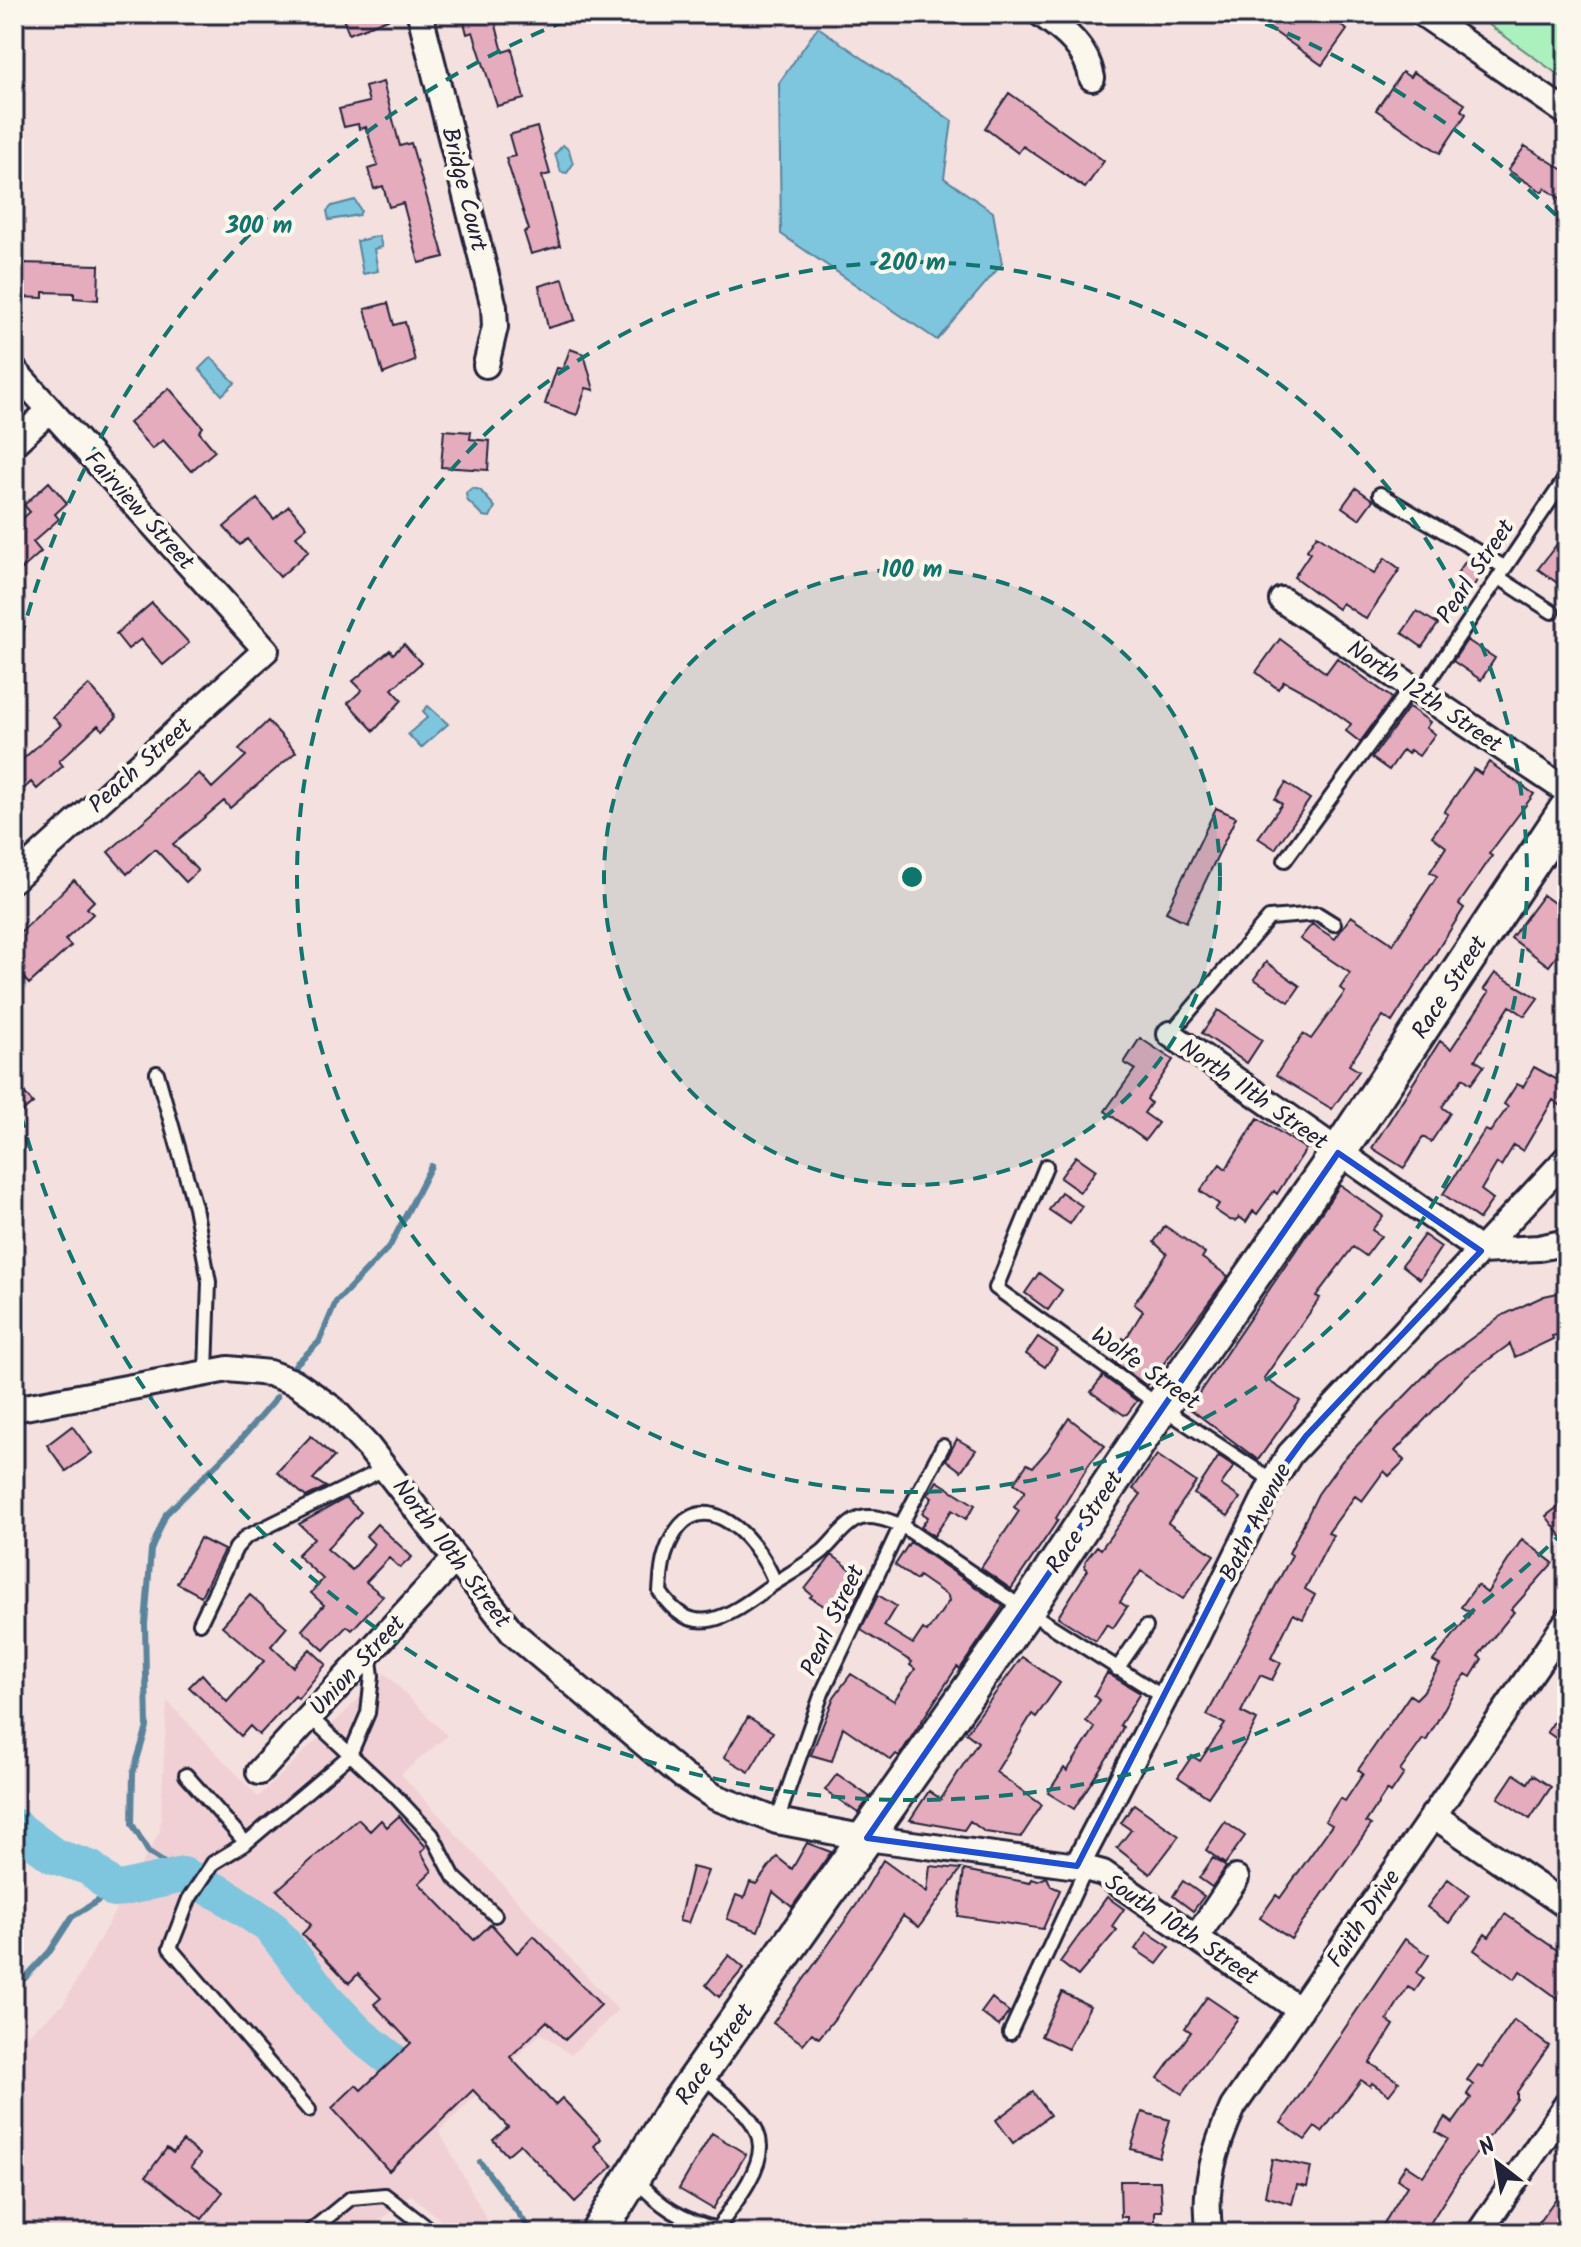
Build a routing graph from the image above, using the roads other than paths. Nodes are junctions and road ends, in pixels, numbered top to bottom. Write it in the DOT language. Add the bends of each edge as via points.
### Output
graph roads {
  1 [pos="420,14"];
  2 [pos="1041,14"];
  3 [pos="1423,14"];
  4 [pos="1092,78"];
  5 [pos="1567,113"];
  6 [pos="486,365"];
  7 [pos="14,370"];
  8 [pos="50,410"];
  9 [pos="14,443"];
  10 [pos="1567,476"];
  11 [pos="1380,494"];
  12 [pos="1501,572"];
  13 [pos="1282,600"];
  14 [pos="1552,612"];
  15 [pos="266,650"];
  16 [pos="1416,689"];
  17 [pos="1567,791"];
  18 [pos="1567,809"];
  19 [pos="1285,860"];
  20 [pos="14,879"];
  21 [pos="1334,924"];
  22 [pos="1170,1034"];
  23 [pos="157,1073"];
  24 [pos="1338,1153"];
  25 [pos="1567,1158"];
  26 [pos="1046,1166"];
  27 [pos="1567,1242"];
  28 [pos="1481,1251"];
  29 [pos="206,1372"];
  30 [pos="1161,1407"];
  31 [pos="14,1409"];
  32 [pos="943,1446"];
  33 [pos="386,1468"];
  34 [pos="1273,1481"];
  35 [pos="901,1525"];
  36 [pos="455,1559"];
  37 [pos="775,1583"];
  38 [pos="1026,1610"];
  39 [pos="1567,1621"];
  40 [pos="200,1623"];
  41 [pos="1146,1627"];
  42 [pos="369,1653"];
  43 [pos="1117,1669"];
  44 [pos="1165,1698"];
  45 [pos="310,1717"];
  46 [pos="350,1755"];
  47 [pos="259,1772"];
  48 [pos="186,1775"];
  49 [pos="1433,1815"];
  50 [pos="777,1821"];
  51 [pos="867,1838"];
  52 [pos="246,1843"];
  53 [pos="1082,1867"];
  54 [pos="1236,1878"];
  55 [pos="1567,1906"];
  56 [pos="495,1915"];
  57 [pos="1196,1938"];
  58 [pos="1300,2010"];
  59 [pos="1010,2033"];
  60 [pos="699,2074"];
  61 [pos="1567,2104"];
  62 [pos="309,2110"];
  63 [pos="633,2177"];
  64 [pos="308,2233"];
  65 [pos="434,2233"];
  66 [pos="598,2233"];
  67 [pos="1210,2233"];
  68 [pos="1479,2233"];
  1 -- 6 [label="street, Bridge Court" via="494,307"];
  2 -- 4 [label="street" via="1079,46"];
  3 -- 5 [label="street"];
  7 -- 8 [label="street, Fairview Street"];
  8 -- 9 [label="street"];
  8 -- 15 [label="street, Fairview Street"];
  10 -- 12 [label="lane, Pearl Street"];
  11 -- 12 [label="lane"];
  12 -- 14 [label="lane"];
  12 -- 16 [label="lane, Pearl Street"];
  13 -- 16 [label="street, North 12th Street"];
  15 -- 20 [label="street, Peach Street"];
  16 -- 17 [label="street, North 12th Street"];
  16 -- 19 [label="lane, Pearl Street"];
  18 -- 24 [label="main road, Race Street"];
  21 -- 22 [label="lane" via="1318,914 1269,918"];
  22 -- 24 [label="street, North 11th Street"];
  23 -- 29 [label="lane" via="195,1207 209,1282"];
  24 -- 28 [label="street, North 11th Street"];
  24 -- 30 [label="main road, Race Street"];
  25 -- 28 [label="street, Bath Avenue"];
  26 -- 30 [label="lane, Wolfe Street" via="996,1288"];
  27 -- 28 [label="street"];
  28 -- 34 [label="street, Bath Avenue" via="1306,1436"];
  29 -- 31 [label="street, North 10th Street"];
  29 -- 33 [label="street, North 10th Street" via="240,1369 296,1383 333,1409"];
  30 -- 34 [label="lane, Wolfe Street"];
  30 -- 38 [label="main road, Race Street"];
  32 -- 35 [label="lane, Pearl Street"];
  33 -- 36 [label="street, North 10th Street"];
  33 -- 40 [label="lane" via="246,1537"];
  34 -- 44 [label="street, Bath Avenue"];
  35 -- 37 [label="lane" via="868,1517 853,1521 797,1571"];
  35 -- 38 [label="lane"];
  35 -- 50 [label="lane, Pearl Street" via="822,1693"];
  36 -- 42 [label="street, Union Street"];
  36 -- 50 [label="street, North 10th Street" via="513,1633 683,1776 715,1797"];
  37 -- 37 [label="lane" via="732,1615 716,1620 672,1611 660,1592 664,1556 676,1531 705,1512 744,1533 767,1561"];
  38 -- 43 [label="lane"];
  38 -- 51 [label="main road, Race Street"];
  39 -- 49 [label="street, Faith Drive"];
  41 -- 43 [label="lane"];
  42 -- 45 [label="street, Union Street"];
  42 -- 46 [label="lane" via="368,1713"];
  43 -- 44 [label="lane"];
  44 -- 53 [label="street, Bath Avenue"];
  45 -- 46 [label="lane"];
  45 -- 47 [label="street, Union Street"];
  46 -- 52 [label="lane"];
  46 -- 56 [label="lane" via="432,1835 454,1877"];
  48 -- 52 [label="lane"];
  49 -- 55 [label="street"];
  49 -- 58 [label="street, Faith Drive"];
  50 -- 51 [label="street, North 10th Street"];
  51 -- 53 [label="street, South 10th Street"];
  51 -- 60 [label="main road, Race Street"];
  52 -- 62 [label="lane" via="213,1863 189,1899 170,1948"];
  53 -- 57 [label="street, South 10th Street" via="1103,1873"];
  53 -- 59 [label="lane, Bath Avenue"];
  54 -- 57 [label="street"];
  57 -- 58 [label="street, South 10th Street"];
  58 -- 67 [label="street, Faith Drive" via="1233,2107 1219,2139 1208,2199"];
  60 -- 63 [label="main road, Race Street"];
  60 -- 63 [label="lane" via="754,2124 763,2141 738,2199 717,2229 660,2206"];
  61 -- 68 [label="street"];
  63 -- 66 [label="main road, Race Street"];
  64 -- 65 [label="lane" via="351,2198 385,2195"];
}
